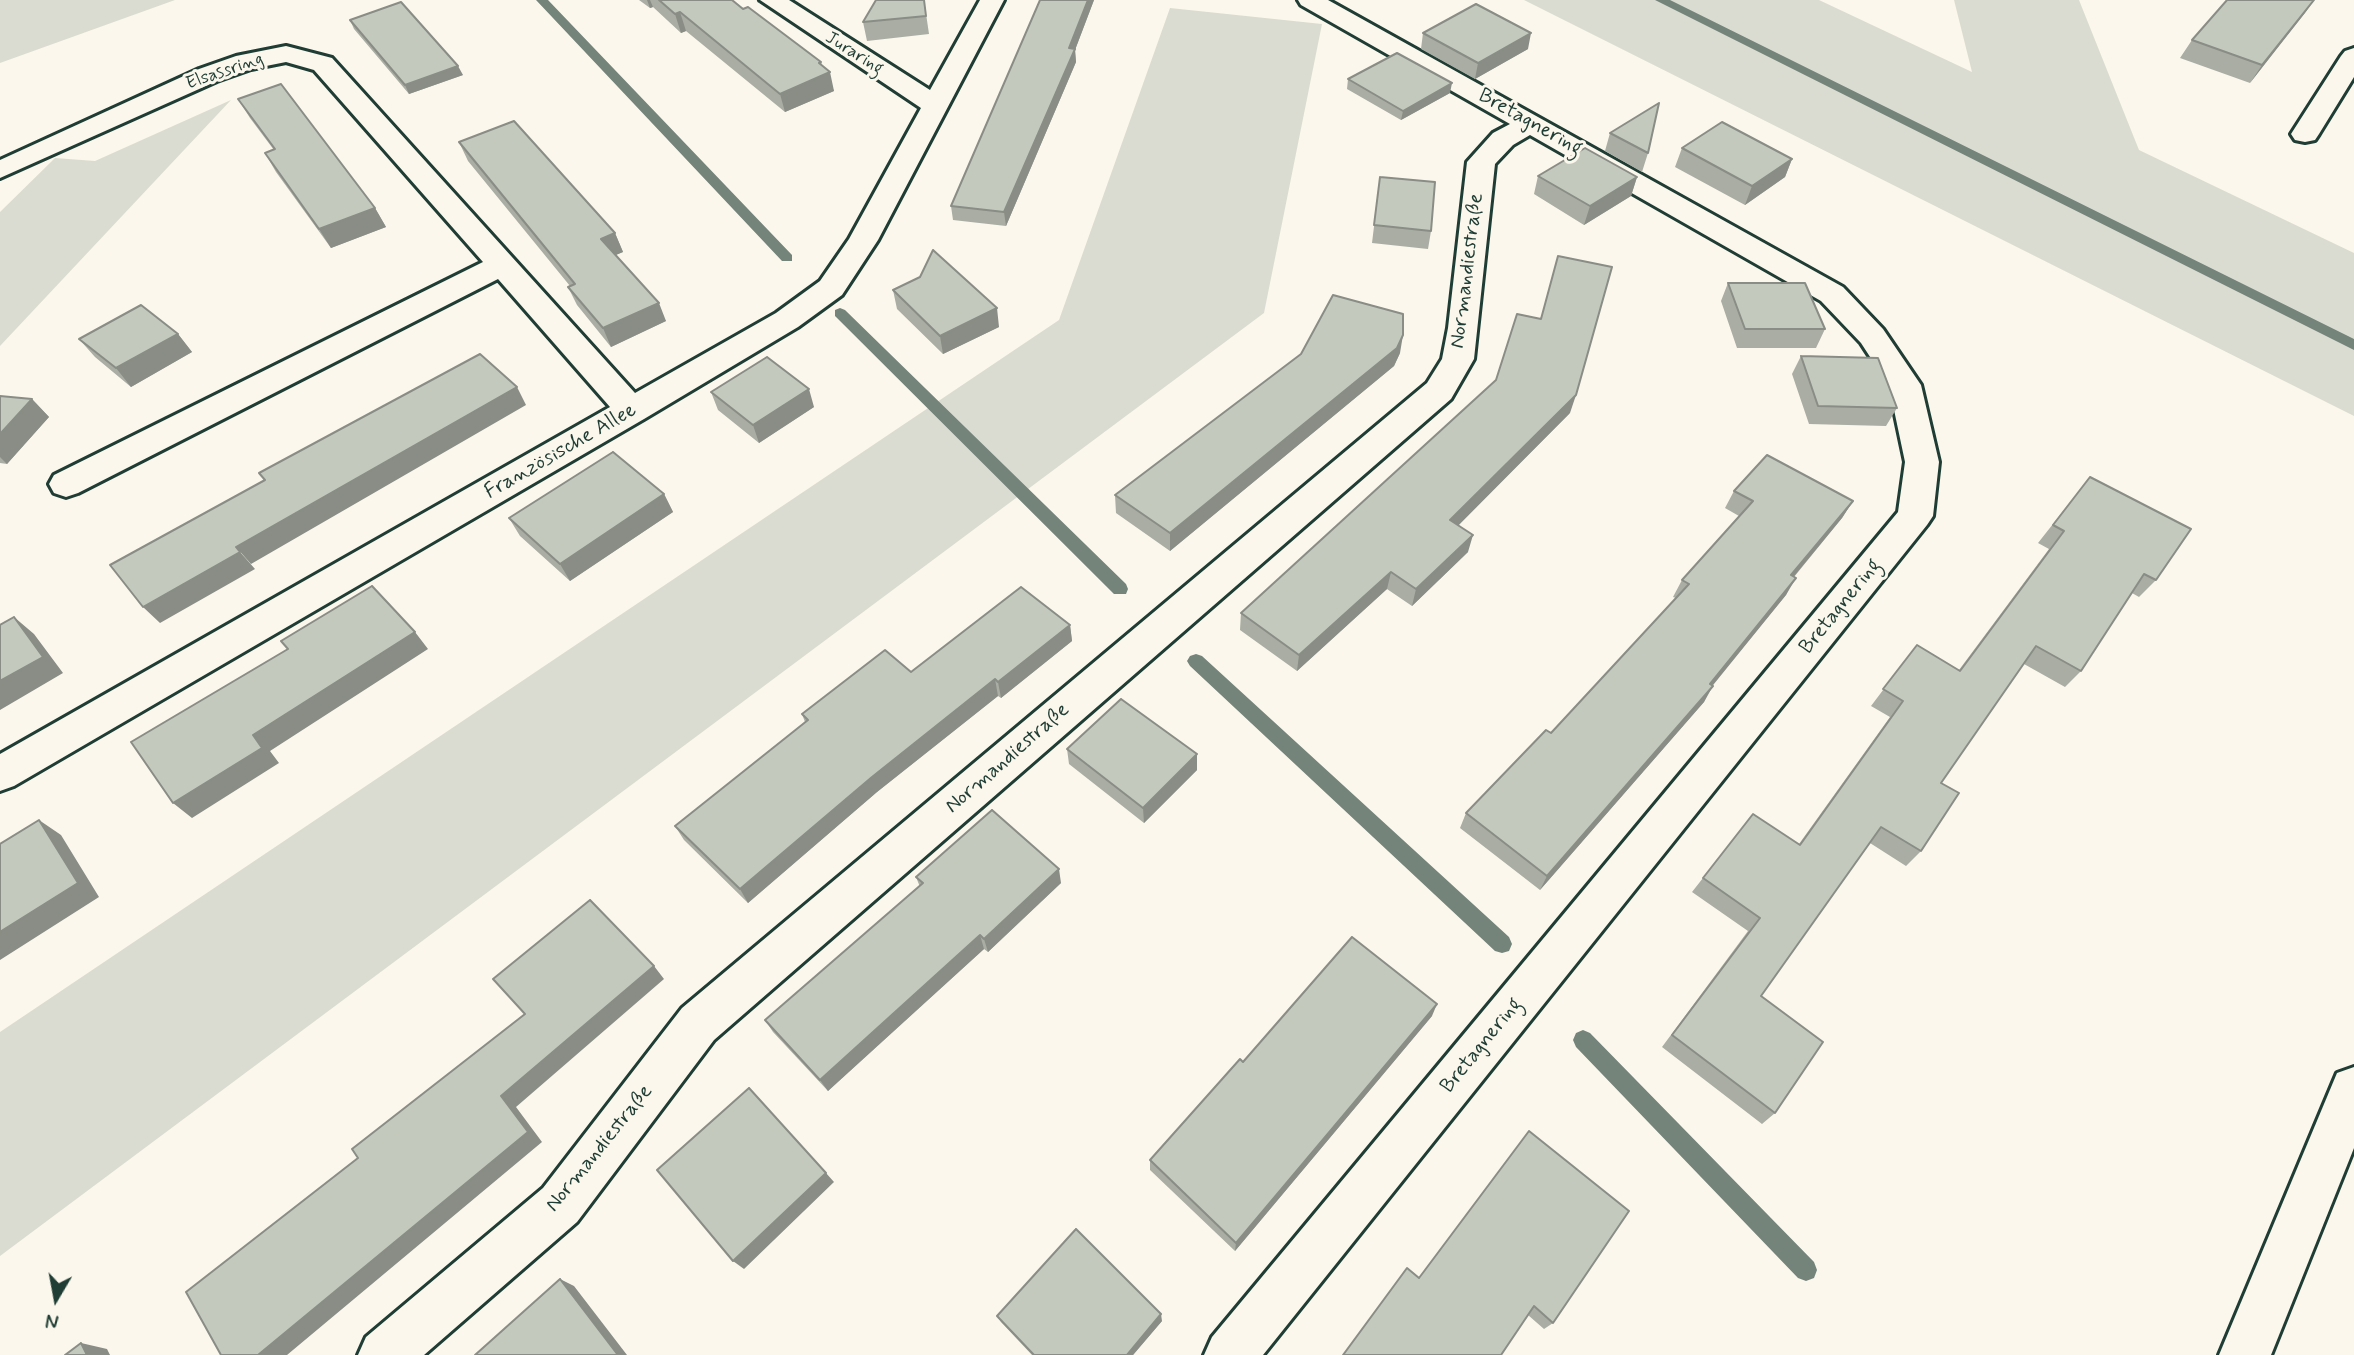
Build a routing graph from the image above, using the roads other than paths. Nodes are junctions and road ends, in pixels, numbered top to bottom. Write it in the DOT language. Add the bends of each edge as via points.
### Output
graph roads {
  1 [pos="772,0"];
  2 [pos="992,0"];
  3 [pos="1310,0"];
  4 [pos="2354,56"];
  5 [pos="936,106"];
  6 [pos="1531,124"];
  7 [pos="2305,134"];
  8 [pos="0,170"];
  9 [pos="502,265"];
  10 [pos="632,411"];
  11 [pos="66,484"];
  12 [pos="0,774"];
  13 [pos="2354,1090"];
  14 [pos="384,1355"];
  15 [pos="1230,1355"];
  16 [pos="2245,1355"];
  1 -- 5 [label="street, Juraring"];
  2 -- 5 [label="street, Französische Allee"];
  3 -- 6 [label="street, Bretagnering"];
  4 -- 7 [label="street"];
  5 -- 10 [label="street, Französische Allee" via="863,240 831,288 787,320"];
  6 -- 14 [label="street, Normandiestraße" via="1503,139 1481,162 1464,328 1458,359 1439,391 698,1024 561,1205"];
  6 -- 15 [label="street, Bretagnering" via="1832,294 1872,336 1905,385 1922,462 1915,516"];
  8 -- 9 [label="street, Elsassring" via="208,75 286,54 323,64"];
  9 -- 10 [label="street, Elsassring"];
  9 -- 11 [label="street"];
  10 -- 12 [label="street, Französische Allee"];
  13 -- 16 [label="street"];
}
